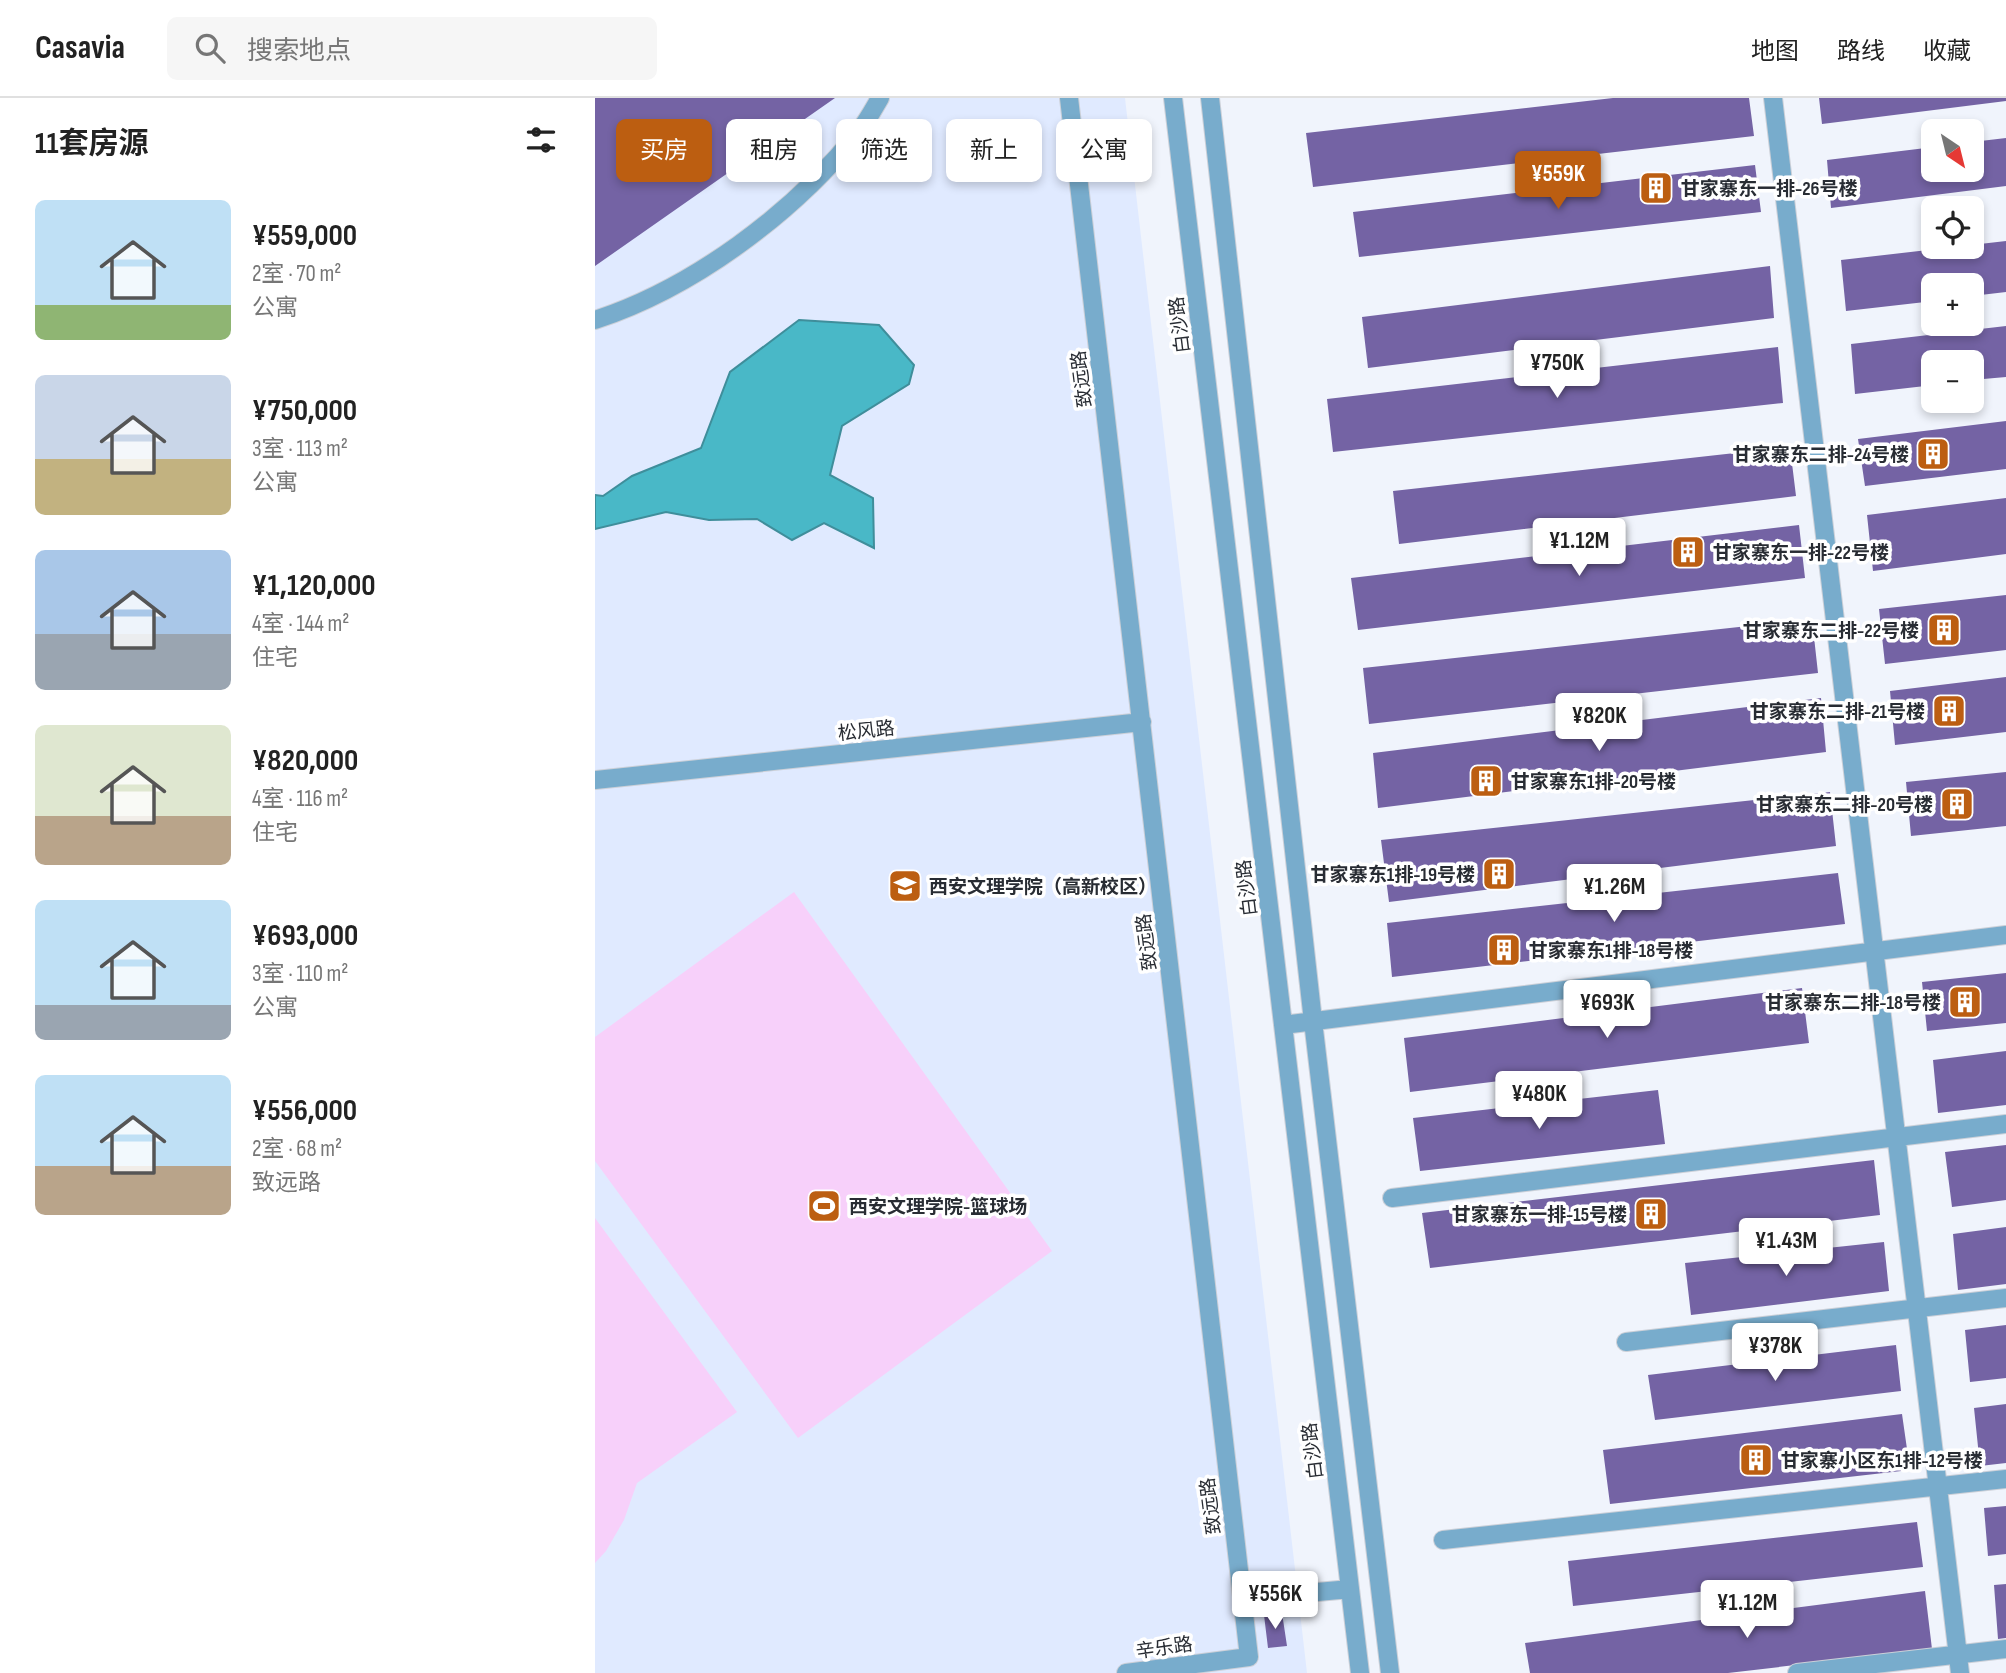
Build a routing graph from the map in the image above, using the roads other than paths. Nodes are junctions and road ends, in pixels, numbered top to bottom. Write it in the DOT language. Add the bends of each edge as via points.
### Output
graph roads {
  1 [pos="880,98"];
  2 [pos="1069,98"];
  3 [pos="1173,98"];
  4 [pos="1210,98"];
  5 [pos="1773,98"];
  6 [pos="595,320"];
  7 [pos="1142,722"];
  8 [pos="595,780"];
  9 [pos="2006,935"];
  10 [pos="1875,950"];
  11 [pos="1313,1021"];
  12 [pos="1283,1024"];
  13 [pos="2006,1124"];
  14 [pos="1897,1136"];
  15 [pos="1392,1198"];
  16 [pos="2006,1298"];
  17 [pos="1917,1309"];
  18 [pos="1626,1342"];
  19 [pos="2006,1479"];
  20 [pos="1938,1487"];
  21 [pos="1443,1540"];
  22 [pos="1350,1589"];
  23 [pos="1242,1599"];
  24 [pos="2006,1649"];
  25 [pos="1958,1655"];
  26 [pos="1249,1657"];
  27 [pos="1126,1673"];
  28 [pos="1360,1673"];
  29 [pos="1390,1673"];
  30 [pos="1797,1673"];
  31 [pos="1960,1673"];
  1 -- 6 [label="street" via="859,133 809,187 750,237 630,309"];
  2 -- 7 [label="street, 致远路"];
  3 -- 12 [label="street, 白沙路"];
  4 -- 11 [label="street"];
  5 -- 10 [label="street"];
  7 -- 8 [label="street, 松风路"];
  7 -- 23 [label="street, 致远路"];
  9 -- 10 [label="street"];
  10 -- 11 [label="street"];
  10 -- 14 [label="street"];
  11 -- 12 [label="street"];
  11 -- 29 [label="street"];
  12 -- 22 [label="street, 白沙路"];
  13 -- 14 [label="street"];
  14 -- 15 [label="street"];
  14 -- 17 [label="street"];
  16 -- 17 [label="street"];
  17 -- 18 [label="street"];
  17 -- 20 [label="street"];
  19 -- 20 [label="street"];
  20 -- 21 [label="street"];
  20 -- 25 [label="street"];
  22 -- 23 [label="street"];
  22 -- 28 [label="street, 白沙路"];
  23 -- 26 [label="street, 致远路"];
  24 -- 25 [label="street"];
  25 -- 30 [label="street"];
  25 -- 31 [label="street"];
  26 -- 27 [label="street, 辛乐路"];
}
